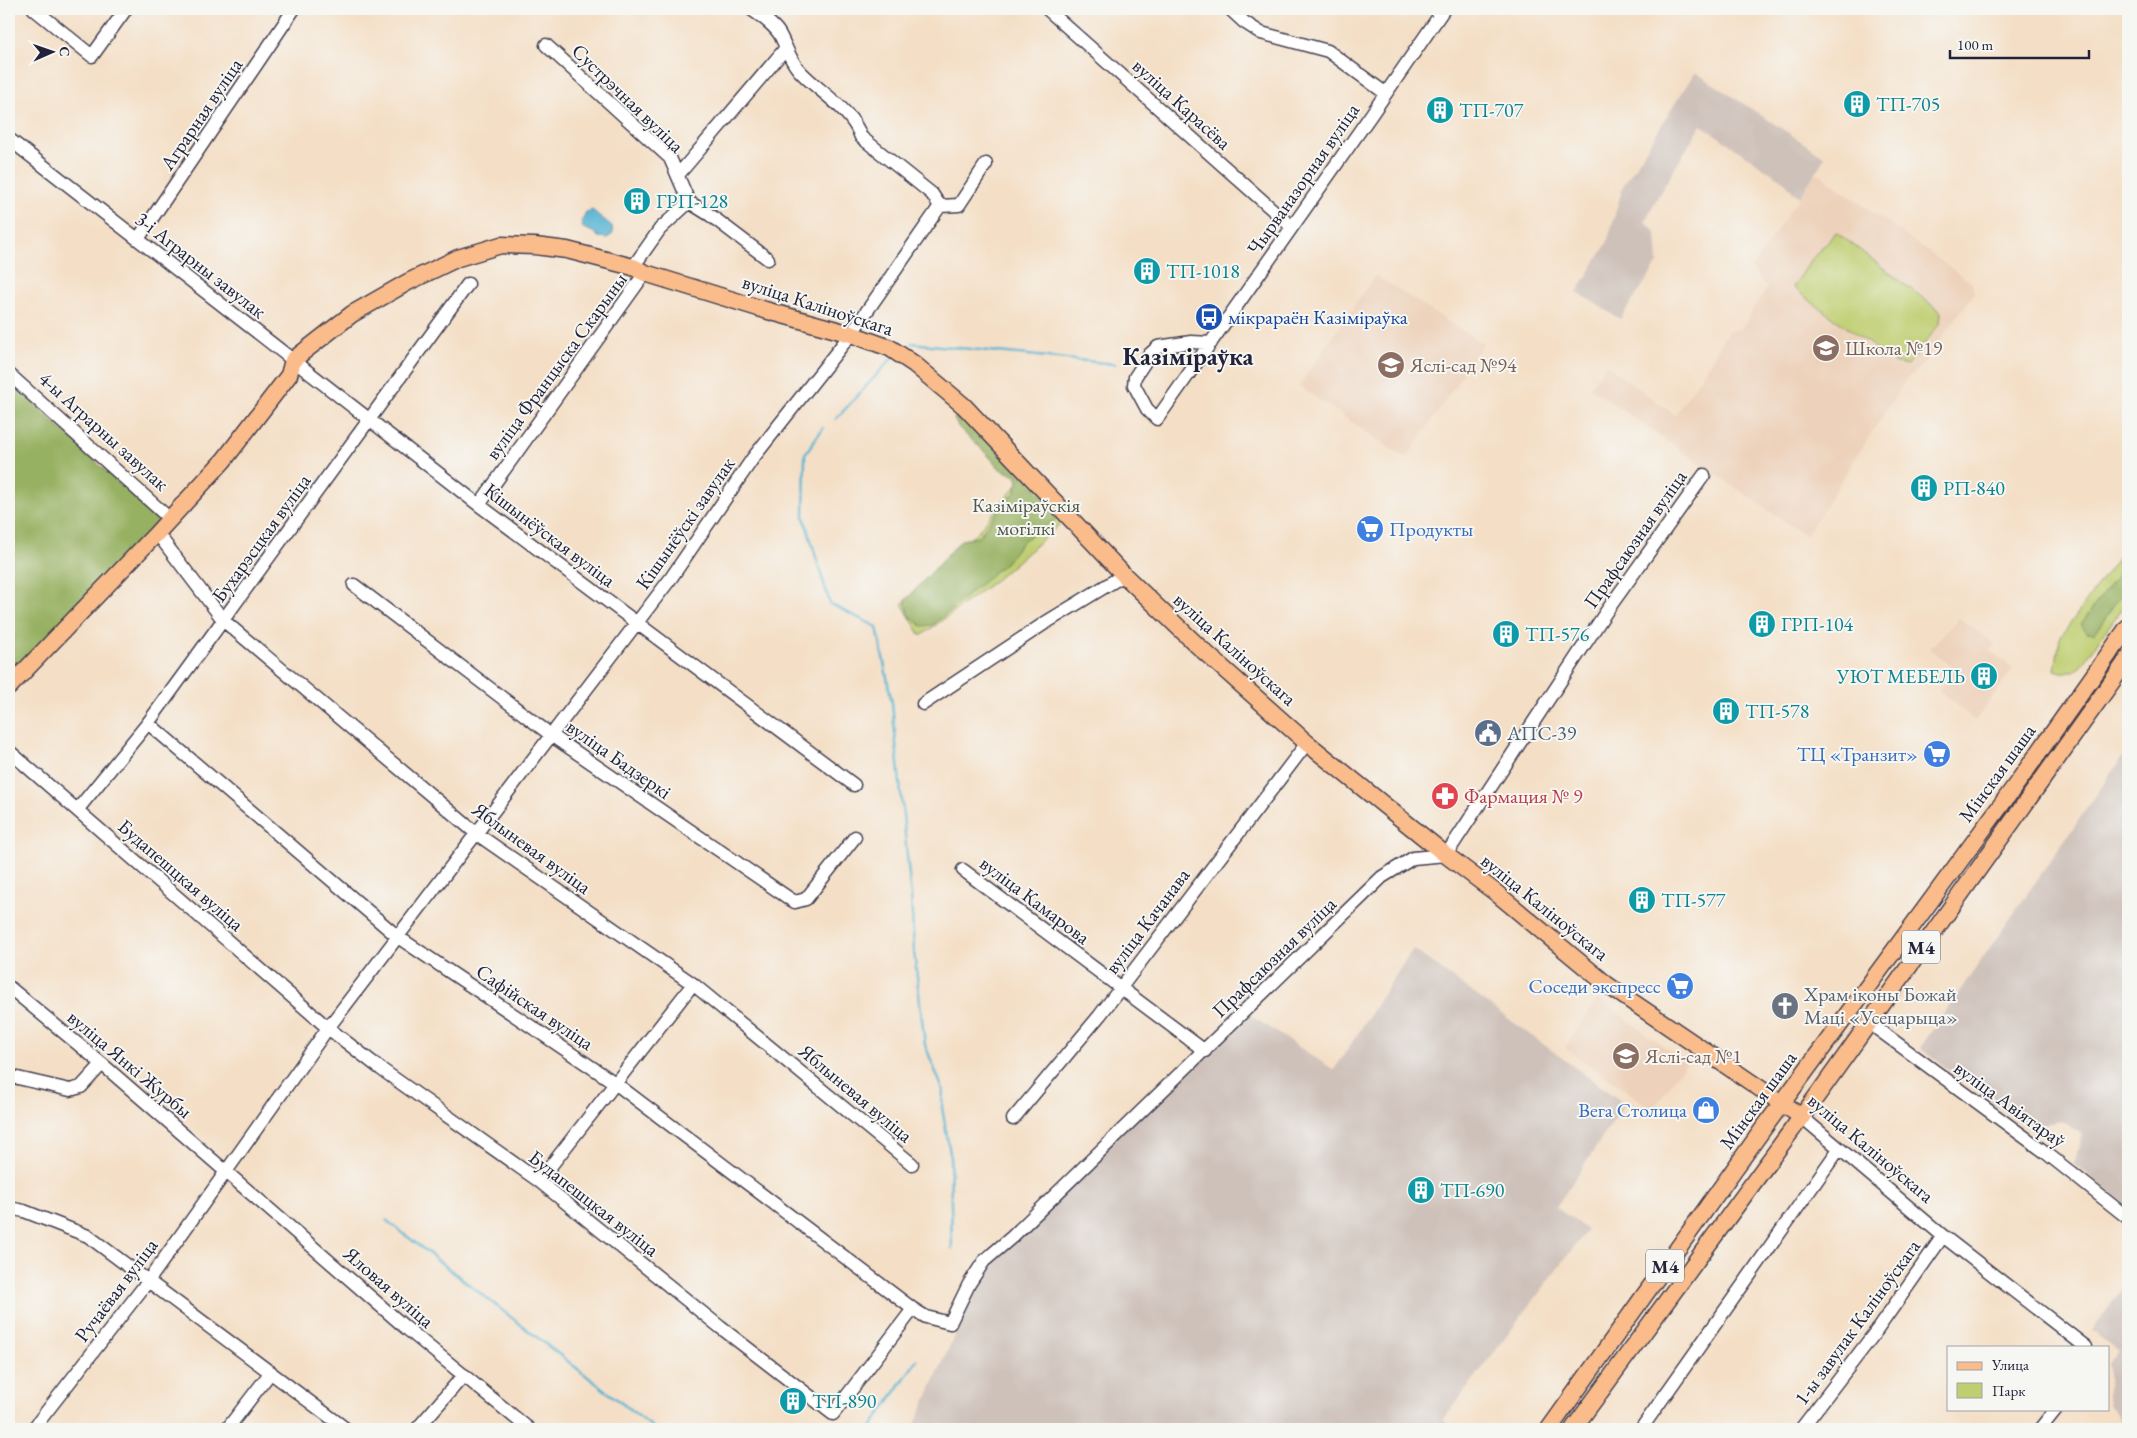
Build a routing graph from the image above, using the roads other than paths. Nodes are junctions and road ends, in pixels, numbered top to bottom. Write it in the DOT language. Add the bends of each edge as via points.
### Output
graph roads {
  1 [pos="34,9"];
  2 [pos="126,9"];
  3 [pos="294,9"];
  4 [pos="751,9"];
  5 [pos="1047,9"];
  6 [pos="1230,9"];
  7 [pos="1444,9"];
  8 [pos="546,45"];
  9 [pos="785,49"];
  10 [pos="1385,92"];
  11 [pos="9,140"];
  12 [pos="986,164"];
  13 [pos="678,175"];
  14 [pos="689,202"];
  15 [pos="940,206"];
  16 [pos="1292,227"];
  17 [pos="138,239"];
  18 [pos="768,259"];
  19 [pos="639,270"];
  20 [pos="468,284"];
  21 [pos="851,334"];
  22 [pos="1211,343"];
  23 [pos="293,360"];
  24 [pos="9,374"];
  25 [pos="370,420"];
  26 [pos="1704,474"];
  27 [pos="479,505"];
  28 [pos="170,519"];
  29 [pos="157,533"];
  30 [pos="1124,575"];
  31 [pos="354,585"];
  32 [pos="224,621"];
  33 [pos="637,624"];
  34 [pos="2128,627"];
  35 [pos="2128,659"];
  36 [pos="9,687"];
  37 [pos="922,704"];
  38 [pos="148,723"];
  39 [pos="551,735"];
  40 [pos="1307,742"];
  41 [pos="9,751"];
  42 [pos="854,785"];
  43 [pos="78,809"];
  44 [pos="477,834"];
  45 [pos="855,837"];
  46 [pos="1446,856"];
  47 [pos="963,870"];
  48 [pos="398,937"];
  49 [pos="693,984"];
  50 [pos="9,987"];
  51 [pos="1120,988"];
  52 [pos="1868,1022"];
  53 [pos="328,1028"];
  54 [pos="1205,1050"];
  55 [pos="102,1064"];
  56 [pos="9,1076"];
  57 [pos="614,1083"];
  58 [pos="1782,1103"];
  59 [pos="1802,1117"];
  60 [pos="1013,1119"];
  61 [pos="1839,1148"];
  62 [pos="912,1164"];
  63 [pos="226,1170"];
  64 [pos="539,1181"];
  65 [pos="9,1208"];
  66 [pos="2128,1218"];
  67 [pos="1943,1236"];
  68 [pos="148,1280"];
  69 [pos="913,1309"];
  70 [pos="2085,1346"];
  71 [pos="270,1372"];
  72 [pos="464,1375"];
  73 [pos="2055,1410"];
  74 [pos="33,1429"];
  75 [pos="227,1429"];
  76 [pos="346,1429"];
  77 [pos="417,1429"];
  78 [pos="529,1429"];
  79 [pos="1549,1429"];
  80 [pos="1573,1429"];
  81 [pos="1640,1429"];
  82 [pos="1801,1429"];
  83 [pos="2040,1429"];
  1 -- 2 [label="street" via="92,56"];
  3 -- 17 [label="street, Аграрная вуліца"];
  4 -- 9 [label="street" via="779,34"];
  5 -- 16 [label="street, вуліца Карасёва"];
  6 -- 10 [label="street" via="1261,33 1328,51"];
  7 -- 10 [label="street, Чырваназорная вуліца"];
  8 -- 13 [label="street, Сустрэчная вуліца" via="670,158"];
  9 -- 13 [label="street"];
  9 -- 15 [label="street" via="798,69 854,123 861,137 932,194"];
  10 -- 16 [label="street, Чырваназорная вуліца"];
  11 -- 17 [label="street, 3-і Аграрны завулак"];
  12 -- 15 [label="street" via="959,205"];
  13 -- 14 [label="street, Сустрэчная вуліца"];
  14 -- 18 [label="street"];
  14 -- 19 [label="street, вуліца Францыска Скарыны" via="660,229"];
  15 -- 21 [label="street, Кішынёўскі завулак"];
  16 -- 22 [label="street, Чырваназорная вуліца"];
  17 -- 23 [label="street, 3-і Аграрны завулак"];
  19 -- 21 [label="main road, вуліца Каліноўскага"];
  19 -- 23 [label="main road, вуліца Каліноўскага" via="567,250 501,245 458,258 408,282 352,314"];
  19 -- 27 [label="street, вуліца Францыска Скарыны"];
  20 -- 25 [label="street, Бухарэсцкая вуліца"];
  21 -- 30 [label="main road, вуліца Каліноўскага" via="890,348 964,406"];
  21 -- 33 [label="street, Кішынёўскі завулак" via="753,458"];
  22 -- 22 [label="street, Чырваназорная вуліца" via="1158,419 1147,409 1134,385 1135,377 1150,354 1158,347 1191,342"];
  23 -- 25 [label="street, 3-і Аграрны завулак"];
  23 -- 28 [label="main road, 4-ы Аграрны завулак" via="289,375 224,460"];
  24 -- 28 [label="street, 4-ы Аграрны завулак"];
  25 -- 27 [label="street, Кішынёўская вуліца"];
  25 -- 32 [label="street, Бухарэсцкая вуліца"];
  26 -- 46 [label="street, Прафсаюзная вуліца" via="1606,612"];
  27 -- 33 [label="street, Кішынёўская вуліца"];
  28 -- 29 [label="main road, 4-ы Аграрны завулак"];
  29 -- 32 [label="street, Яблыневая вуліца"];
  29 -- 36 [label="main road, 4-ы Аграрны завулак"];
  30 -- 37 [label="street" via="1045,622"];
  30 -- 40 [label="main road, вуліца Каліноўскага" via="1198,646"];
  31 -- 39 [label="street, вуліца Бадзеркі"];
  32 -- 38 [label="street, Бухарэсцкая вуліца"];
  32 -- 44 [label="street, Яблыневая вуліца"];
  33 -- 39 [label="street, Кішынёўскі завулак"];
  33 -- 42 [label="street, Кішынёўская вуліца"];
  34 -- 58 [label="main road, Мінская шаша / М4"];
  35 -- 52 [label="main road, Мінская шаша / М4"];
  38 -- 43 [label="street, Бухарэсцкая вуліца"];
  38 -- 48 [label="street, Сафійская вуліца"];
  39 -- 44 [label="street"];
  39 -- 45 [label="street, вуліца Бадзеркі" via="795,902 806,899"];
  40 -- 46 [label="main road, вуліца Каліноўскага"];
  40 -- 51 [label="street, вуліца Качанава"];
  41 -- 43 [label="street, Будапешцкая вуліца"];
  43 -- 53 [label="street, Будапешцкая вуліца"];
  44 -- 48 [label="street"];
  44 -- 49 [label="street, Яблыневая вуліца"];
  46 -- 54 [label="street, Прафсаюзная вуліца" via="1414,858 1382,877"];
  46 -- 58 [label="main road, вуліца Каліноўскага" via="1606,984"];
  47 -- 51 [label="street, вуліца Камарова"];
  48 -- 53 [label="street"];
  48 -- 57 [label="street, Сафійская вуліца"];
  49 -- 57 [label="street"];
  49 -- 62 [label="street, Яблыневая вуліца"];
  50 -- 55 [label="street, вуліца Янкі Журбы"];
  51 -- 54 [label="street, вуліца Камарова"];
  51 -- 60 [label="street, вуліца Качанава"];
  52 -- 59 [label="main road, Мінская шаша / М4"];
  52 -- 66 [label="street, вуліца Авіятараў" via="2045,1152"];
  53 -- 63 [label="street, Ручаёвая вуліца"];
  53 -- 64 [label="street, Будапешцкая вуліца"];
  54 -- 69 [label="street, Прафсаюзная вуліца" via="984,1261 950,1322 926,1317"];
  55 -- 56 [label="street" via="81,1087 70,1090"];
  55 -- 63 [label="street, вуліца Янкі Журбы"];
  57 -- 64 [label="street"];
  57 -- 69 [label="street, Сафійская вуліца"];
  58 -- 59 [label="main road, вуліца Каліноўскага"];
  58 -- 79 [label="main road, Мінская шаша / М4"];
  59 -- 61 [label="street, вуліца Каліноўскага"];
  59 -- 80 [label="main road, Мінская шаша / М4"];
  61 -- 67 [label="street, вуліца Каліноўскага"];
  61 -- 81 [label="street"];
  63 -- 68 [label="street, Ручаёвая вуліца"];
  63 -- 72 [label="street, Яловая вуліца" via="280,1220"];
  64 -- 69 [label="street, Будапешцкая вуліца" via="833,1414"];
  65 -- 68 [label="street" via="88,1236"];
  67 -- 70 [label="street, вуліца Каліноўскага"];
  67 -- 82 [label="street, 1-ы завулак Каліноўскага" via="1877,1330"];
  68 -- 71 [label="street"];
  68 -- 74 [label="street, Ручаёвая вуліца"];
  71 -- 75 [label="street"];
  71 -- 76 [label="street"];
  72 -- 77 [label="street"];
  72 -- 78 [label="street, Яловая вуліца"];
  73 -- 83 [label="street"];
}
